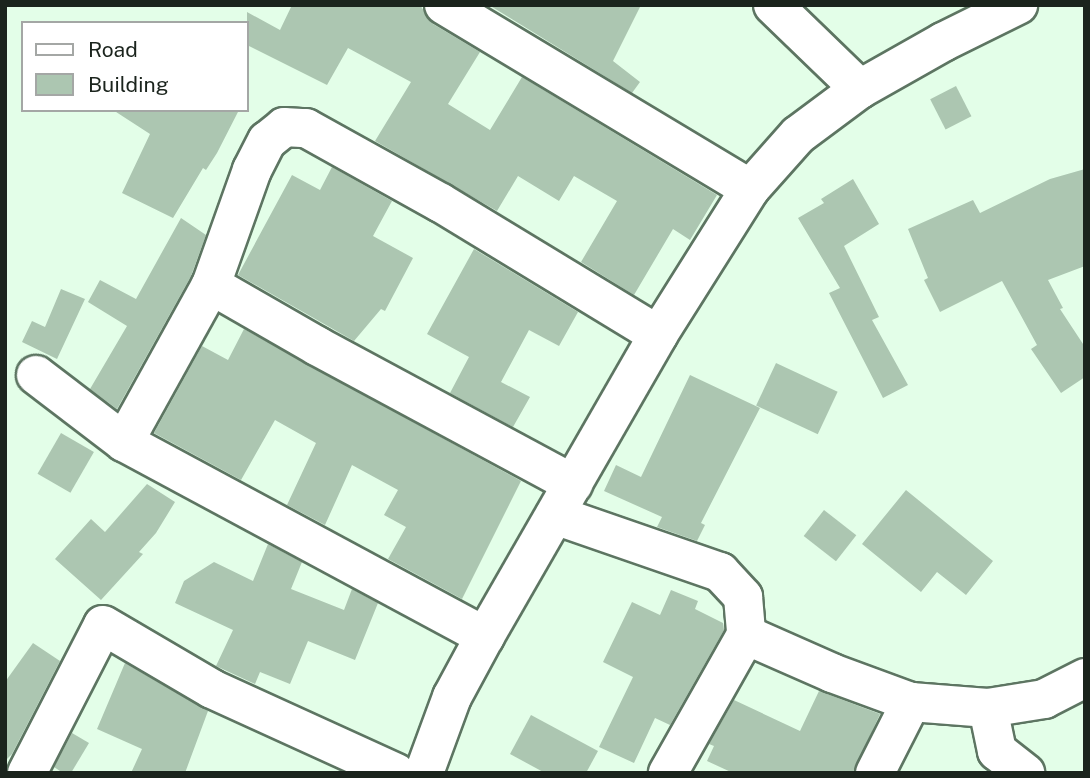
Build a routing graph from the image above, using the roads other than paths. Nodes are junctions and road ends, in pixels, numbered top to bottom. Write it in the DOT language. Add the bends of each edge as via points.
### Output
graph roads {
  1 [pos="444,5"];
  2 [pos="773,5"];
  3 [pos="1017,5"];
  4 [pos="860,89"];
  5 [pos="750,189"];
  6 [pos="211,285"];
  7 [pos="658,335"];
  8 [pos="36,375"];
  9 [pos="124,442"];
  10 [pos="564,499"];
  11 [pos="746,635"];
  12 [pos="485,636"];
  13 [pos="1085,678"];
  14 [pos="911,702"];
  15 [pos="988,708"];
  16 [pos="27,773"];
  17 [pos="396,773"];
  18 [pos="424,773"];
  19 [pos="668,773"];
  20 [pos="875,773"];
  21 [pos="1025,773"];
  1 -- 5 [label="street"];
  2 -- 4 [label="street"];
  3 -- 4 [label="street"];
  4 -- 5 [label="street" via="798,135"];
  5 -- 7 [label="street"];
  6 -- 7 [label="street" via="267,141 284,127 306,128 441,203"];
  6 -- 9 [label="street"];
  6 -- 10 [label="street"];
  7 -- 10 [label="street"];
  8 -- 9 [label="street"];
  9 -- 12 [label="street"];
  10 -- 11 [label="street" via="720,572 744,597"];
  10 -- 12 [label="street"];
  11 -- 14 [label="street"];
  11 -- 19 [label="street"];
  12 -- 18 [label="street" via="452,697"];
  13 -- 15 [label="street" via="1044,699"];
  14 -- 15 [label="street"];
  14 -- 20 [label="street"];
  15 -- 21 [label="street" via="998,751"];
  16 -- 17 [label="street" via="103,625 212,689"];
}
